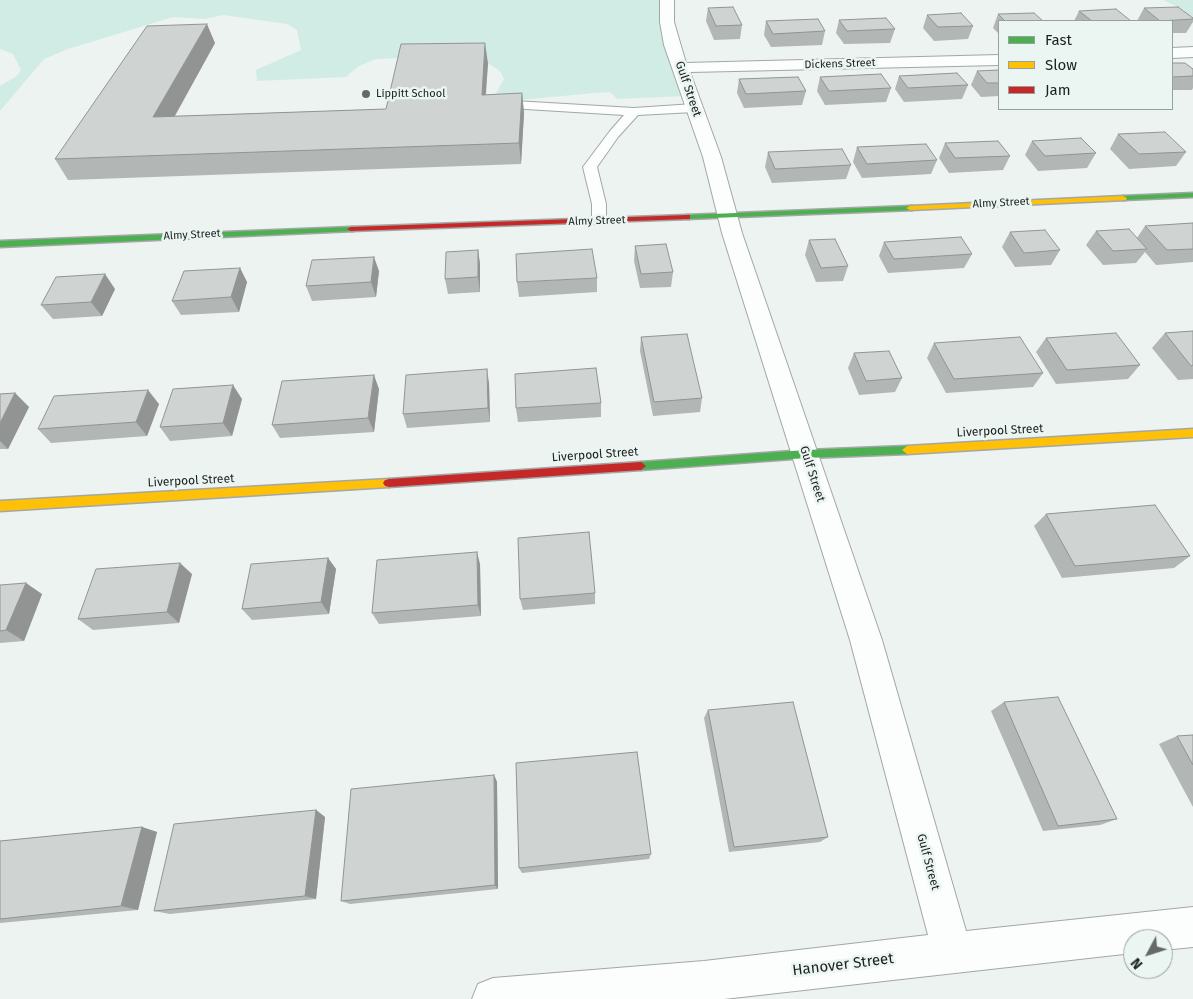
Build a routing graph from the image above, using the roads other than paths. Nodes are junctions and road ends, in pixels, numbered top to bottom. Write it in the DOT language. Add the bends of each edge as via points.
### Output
graph roads {
  1 [pos="667,0"];
  2 [pos="1193,52"];
  3 [pos="1173,53"];
  4 [pos="998,60"];
  5 [pos="680,68"];
  6 [pos="489,103"];
  7 [pos="694,108"];
  8 [pos="634,112"];
  9 [pos="1193,195"];
  10 [pos="728,216"];
  11 [pos="599,220"];
  12 [pos="0,244"];
  13 [pos="1193,433"];
  14 [pos="806,454"];
  15 [pos="0,506"];
  16 [pos="1193,927"];
  17 [pos="952,952"];
  18 [pos="705,990"];
  19 [pos="493,999"];
  1 -- 5 [label="street, Gulf Street" via="666,22"];
  2 -- 3 [label="street"];
  4 -- 5 [label="street, Dickens Street"];
  5 -- 7 [label="street, Gulf Street"];
  6 -- 8 [label="lane"];
  7 -- 8 [label="lane"];
  7 -- 10 [label="street, Gulf Street"];
  8 -- 11 [label="lane" via="590,167 599,204"];
  9 -- 10 [label="street, Almy Street"];
  10 -- 11 [label="street, Almy Street"];
  10 -- 14 [label="street, Gulf Street"];
  11 -- 12 [label="street, Almy Street"];
  13 -- 14 [label="street, Liverpool Street"];
  14 -- 15 [label="street, Liverpool Street"];
  14 -- 17 [label="street, Gulf Street" via="866,640"];
  16 -- 17 [label="street, Hanover Street"];
  17 -- 18 [label="street, Hanover Street"];
  18 -- 19 [label="street, Hanover Street"];
}
